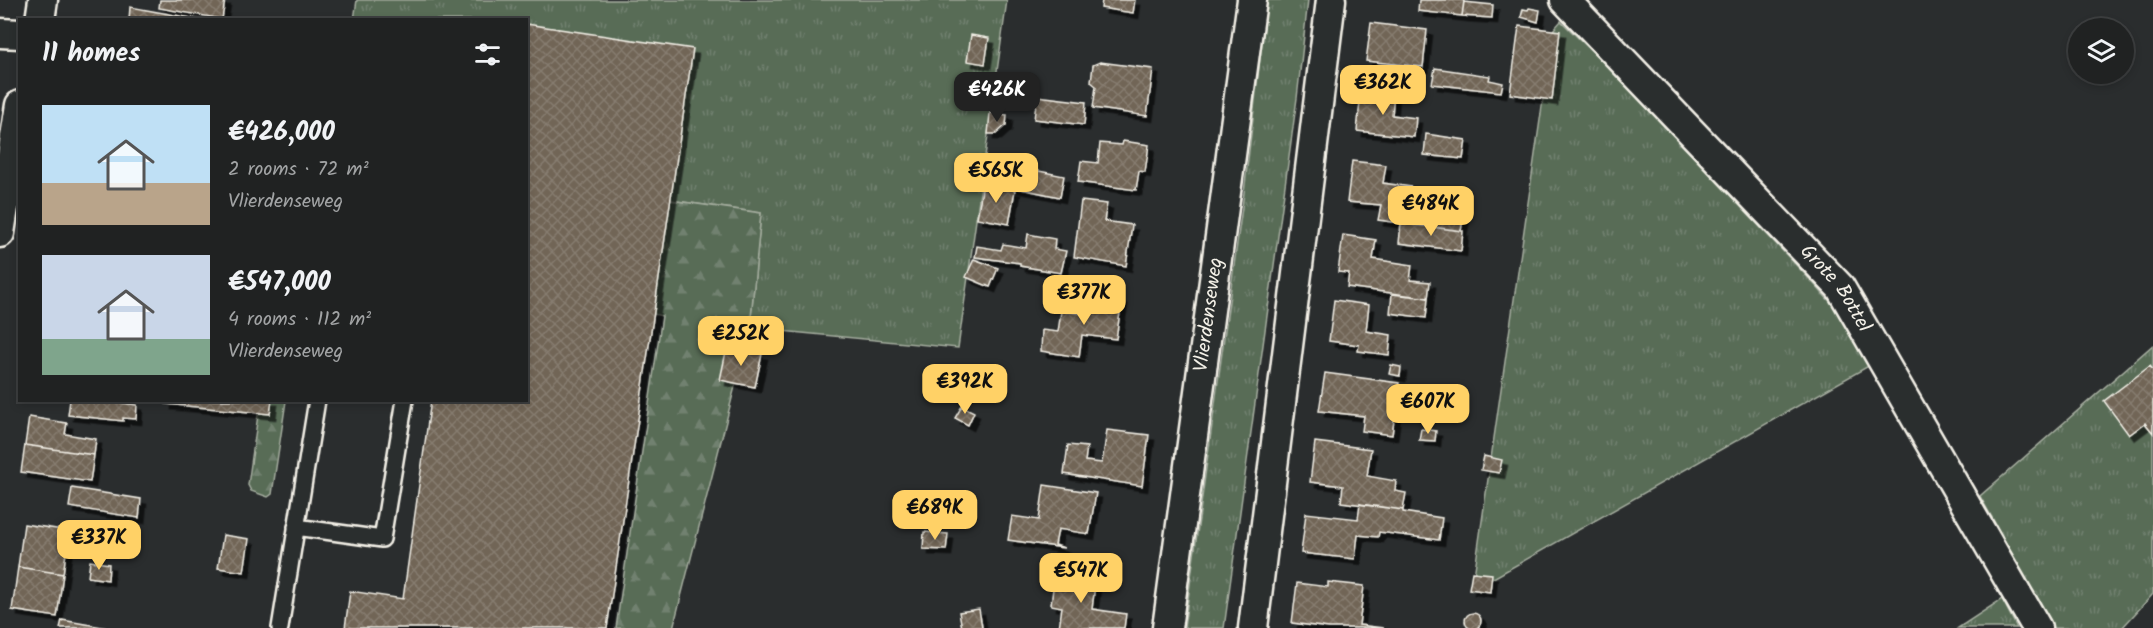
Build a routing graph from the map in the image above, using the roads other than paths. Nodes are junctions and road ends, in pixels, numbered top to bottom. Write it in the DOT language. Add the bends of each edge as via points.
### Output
graph roads {
  1 [pos="43,0"];
  2 [pos="1252,0"];
  3 [pos="1330,0"];
  4 [pos="1565,0"];
  5 [pos="40,18"];
  6 [pos="0,33"];
  7 [pos="18,34"];
  8 [pos="18,118"];
  9 [pos="0,233"];
  10 [pos="317,402"];
  11 [pos="405,402"];
  12 [pos="296,527"];
  13 [pos="280,628"];
  14 [pos="1167,628"];
  15 [pos="1253,628"];
  16 [pos="2037,628"];
  1 -- 5 [label="street"];
  2 -- 14 [label="street, Vlierdenseweg"];
  3 -- 15 [label="street"];
  4 -- 16 [label="street, Grote Bottel" via="1840,287"];
  6 -- 7 [label="street"];
  8 -- 9 [label="street"];
  10 -- 12 [label="lane"];
  11 -- 12 [label="lane" via="382,539"];
  12 -- 13 [label="lane"];
}
